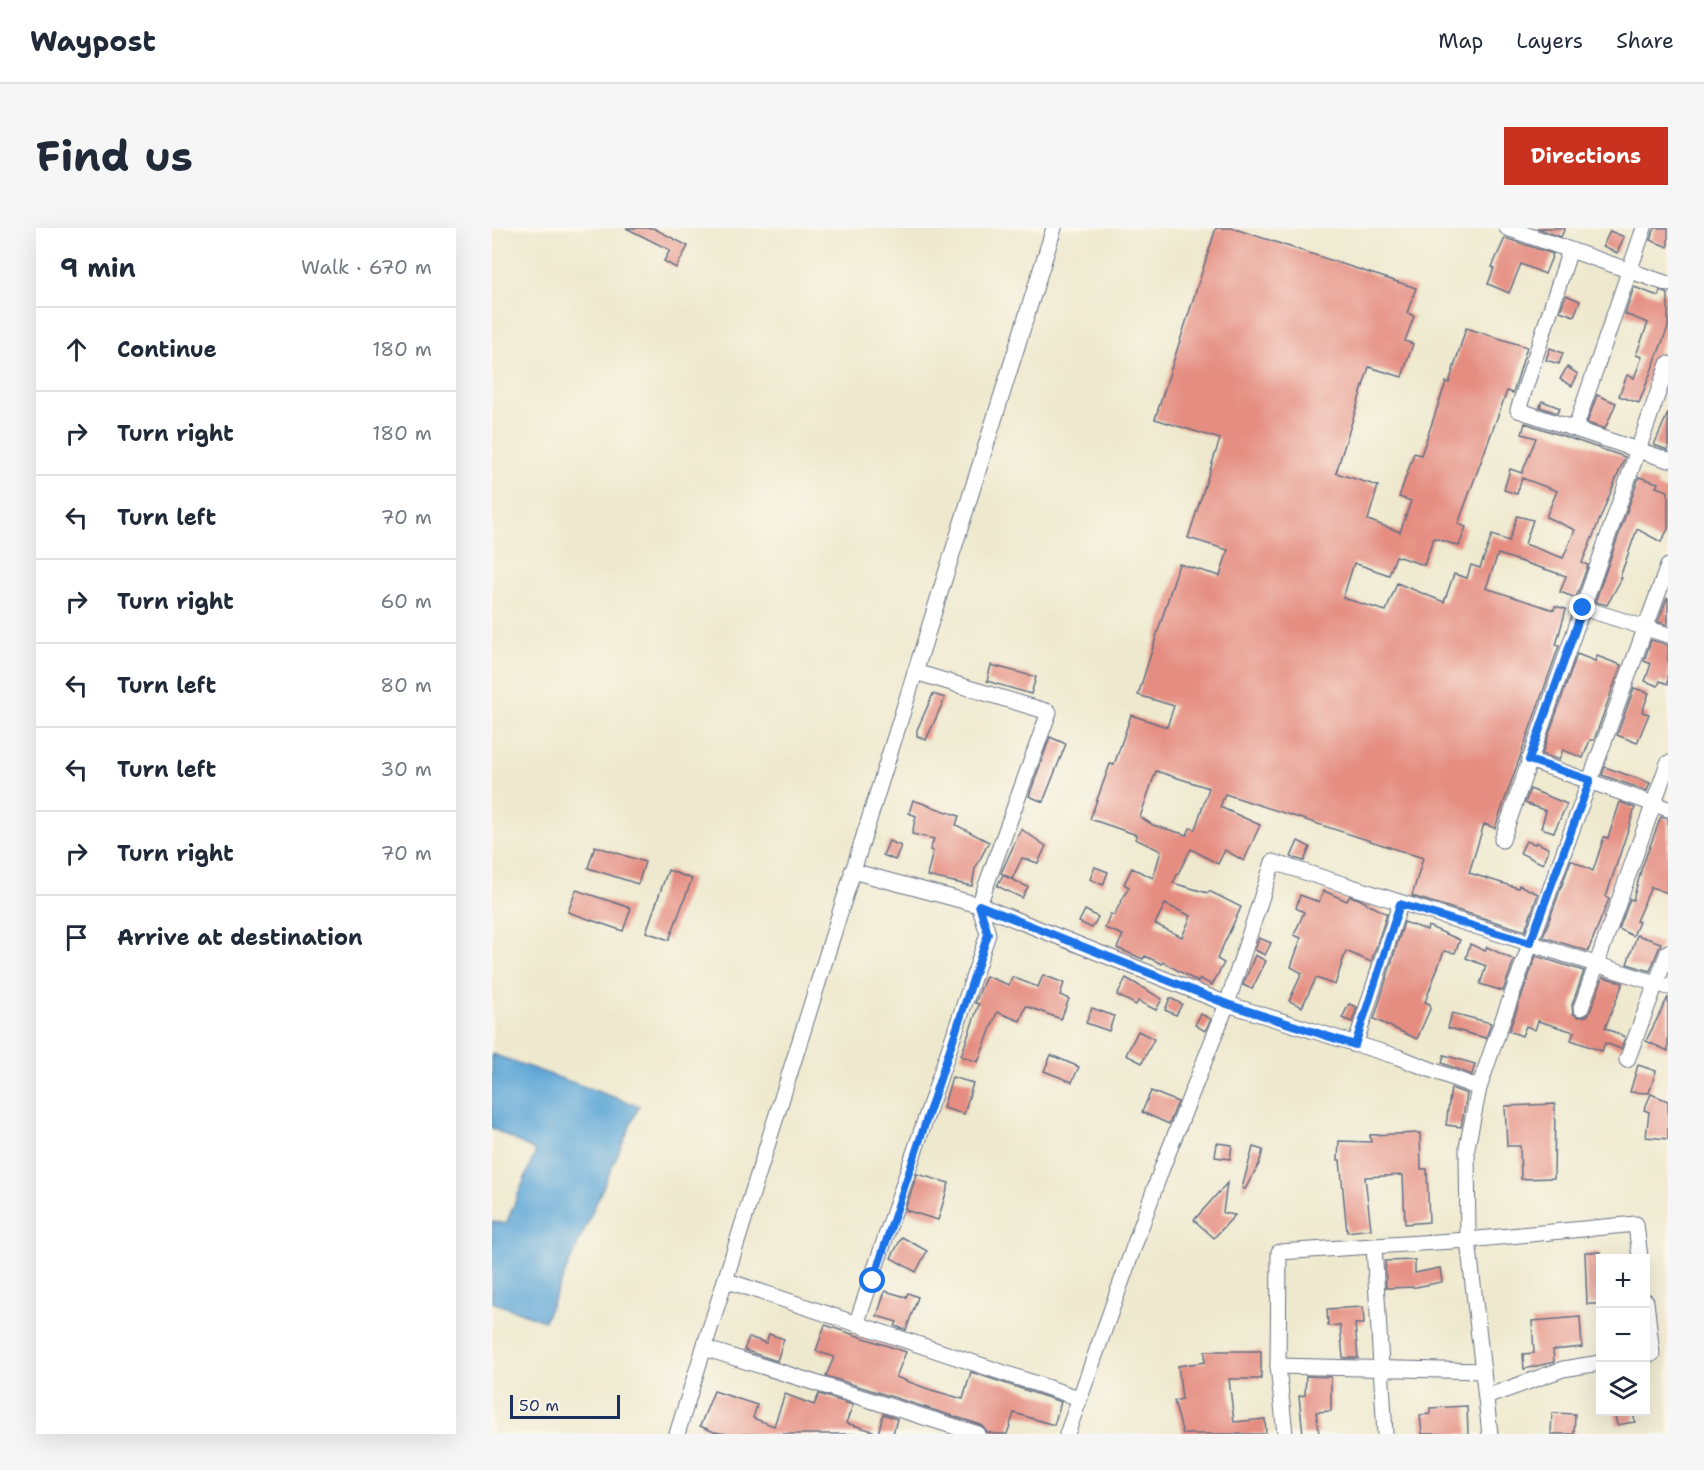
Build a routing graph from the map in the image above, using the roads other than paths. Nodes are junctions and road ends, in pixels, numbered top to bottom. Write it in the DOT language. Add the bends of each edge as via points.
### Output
graph roads {
  1 [pos="1054,228"];
  2 [pos="1508,228"];
  3 [pos="1644,228"];
  4 [pos="1570,250"];
  5 [pos="1627,271"];
  6 [pos="1668,284"];
  7 [pos="1668,364"];
  8 [pos="1575,429"];
  9 [pos="1637,450"];
  10 [pos="1668,460"];
  11 [pos="1668,566"];
  12 [pos="1583,608"];
  13 [pos="1646,628"];
  14 [pos="1668,635"];
  15 [pos="915,672"];
  16 [pos="1529,760"];
  17 [pos="1668,763"];
  18 [pos="1590,780"];
  19 [pos="1653,804"];
  20 [pos="1668,809"];
  21 [pos="1502,840"];
  22 [pos="852,872"];
  23 [pos="1400,904"];
  24 [pos="979,905"];
  25 [pos="1530,943"];
  26 [pos="1668,952"];
  27 [pos="1597,963"];
  28 [pos="1662,985"];
  29 [pos="1227,1004"];
  30 [pos="1581,1008"];
  31 [pos="1355,1045"];
  32 [pos="1627,1060"];
  33 [pos="1479,1088"];
  34 [pos="1468,1240"];
  35 [pos="1374,1246"];
  36 [pos="1640,1254"];
  37 [pos="725,1280"];
  38 [pos="857,1322"];
  39 [pos="704,1348"];
  40 [pos="1650,1354"];
  41 [pos="1668,1354"];
  42 [pos="1596,1364"];
  43 [pos="1278,1366"];
  44 [pos="1381,1368"];
  45 [pos="1483,1371"];
  46 [pos="1486,1397"];
  47 [pos="1079,1398"];
  48 [pos="681,1433"];
  49 [pos="1071,1433"];
  50 [pos="978,1434"];
  51 [pos="1286,1434"];
  52 [pos="1385,1434"];
  53 [pos="1490,1434"];
  1 -- 15 [label="street"];
  2 -- 4 [label="street"];
  3 -- 5 [label="street"];
  4 -- 5 [label="street"];
  4 -- 8 [label="street" via="1518,410"];
  5 -- 6 [label="street"];
  5 -- 8 [label="street"];
  7 -- 9 [label="street"];
  8 -- 9 [label="street"];
  9 -- 10 [label="street"];
  9 -- 12 [label="street"];
  11 -- 13 [label="street"];
  12 -- 13 [label="street"];
  12 -- 16 [label="street"];
  13 -- 14 [label="street"];
  13 -- 18 [label="street"];
  15 -- 22 [label="street"];
  15 -- 24 [label="street" via="1049,712"];
  16 -- 18 [label="street"];
  16 -- 21 [label="street"];
  17 -- 19 [label="street"];
  18 -- 19 [label="street"];
  18 -- 25 [label="street"];
  19 -- 20 [label="street"];
  19 -- 27 [label="street"];
  22 -- 24 [label="street"];
  22 -- 37 [label="street"];
  23 -- 25 [label="street"];
  23 -- 29 [label="street" via="1274,862"];
  23 -- 31 [label="street"];
  24 -- 29 [label="street"];
  24 -- 38 [label="street" via="988,934"];
  25 -- 27 [label="street"];
  25 -- 33 [label="street"];
  26 -- 28 [label="street"];
  27 -- 28 [label="street"];
  27 -- 30 [label="street"];
  28 -- 32 [label="street"];
  29 -- 31 [label="street"];
  29 -- 47 [label="street" via="1162,1168"];
  31 -- 33 [label="street"];
  33 -- 34 [label="street" via="1467,1147"];
  34 -- 35 [label="street"];
  34 -- 36 [label="street" via="1636,1224"];
  34 -- 45 [label="street"];
  35 -- 43 [label="street" via="1279,1252"];
  35 -- 44 [label="street"];
  37 -- 38 [label="street"];
  37 -- 39 [label="street"];
  38 -- 47 [label="street"];
  39 -- 48 [label="street"];
  39 -- 50 [label="street"];
  40 -- 41 [label="street"];
  42 -- 46 [label="street" via="1563,1369"];
  43 -- 44 [label="street"];
  43 -- 51 [label="street"];
  44 -- 45 [label="street"];
  44 -- 52 [label="street"];
  45 -- 46 [label="street"];
  46 -- 53 [label="street"];
  47 -- 49 [label="street"];
}
